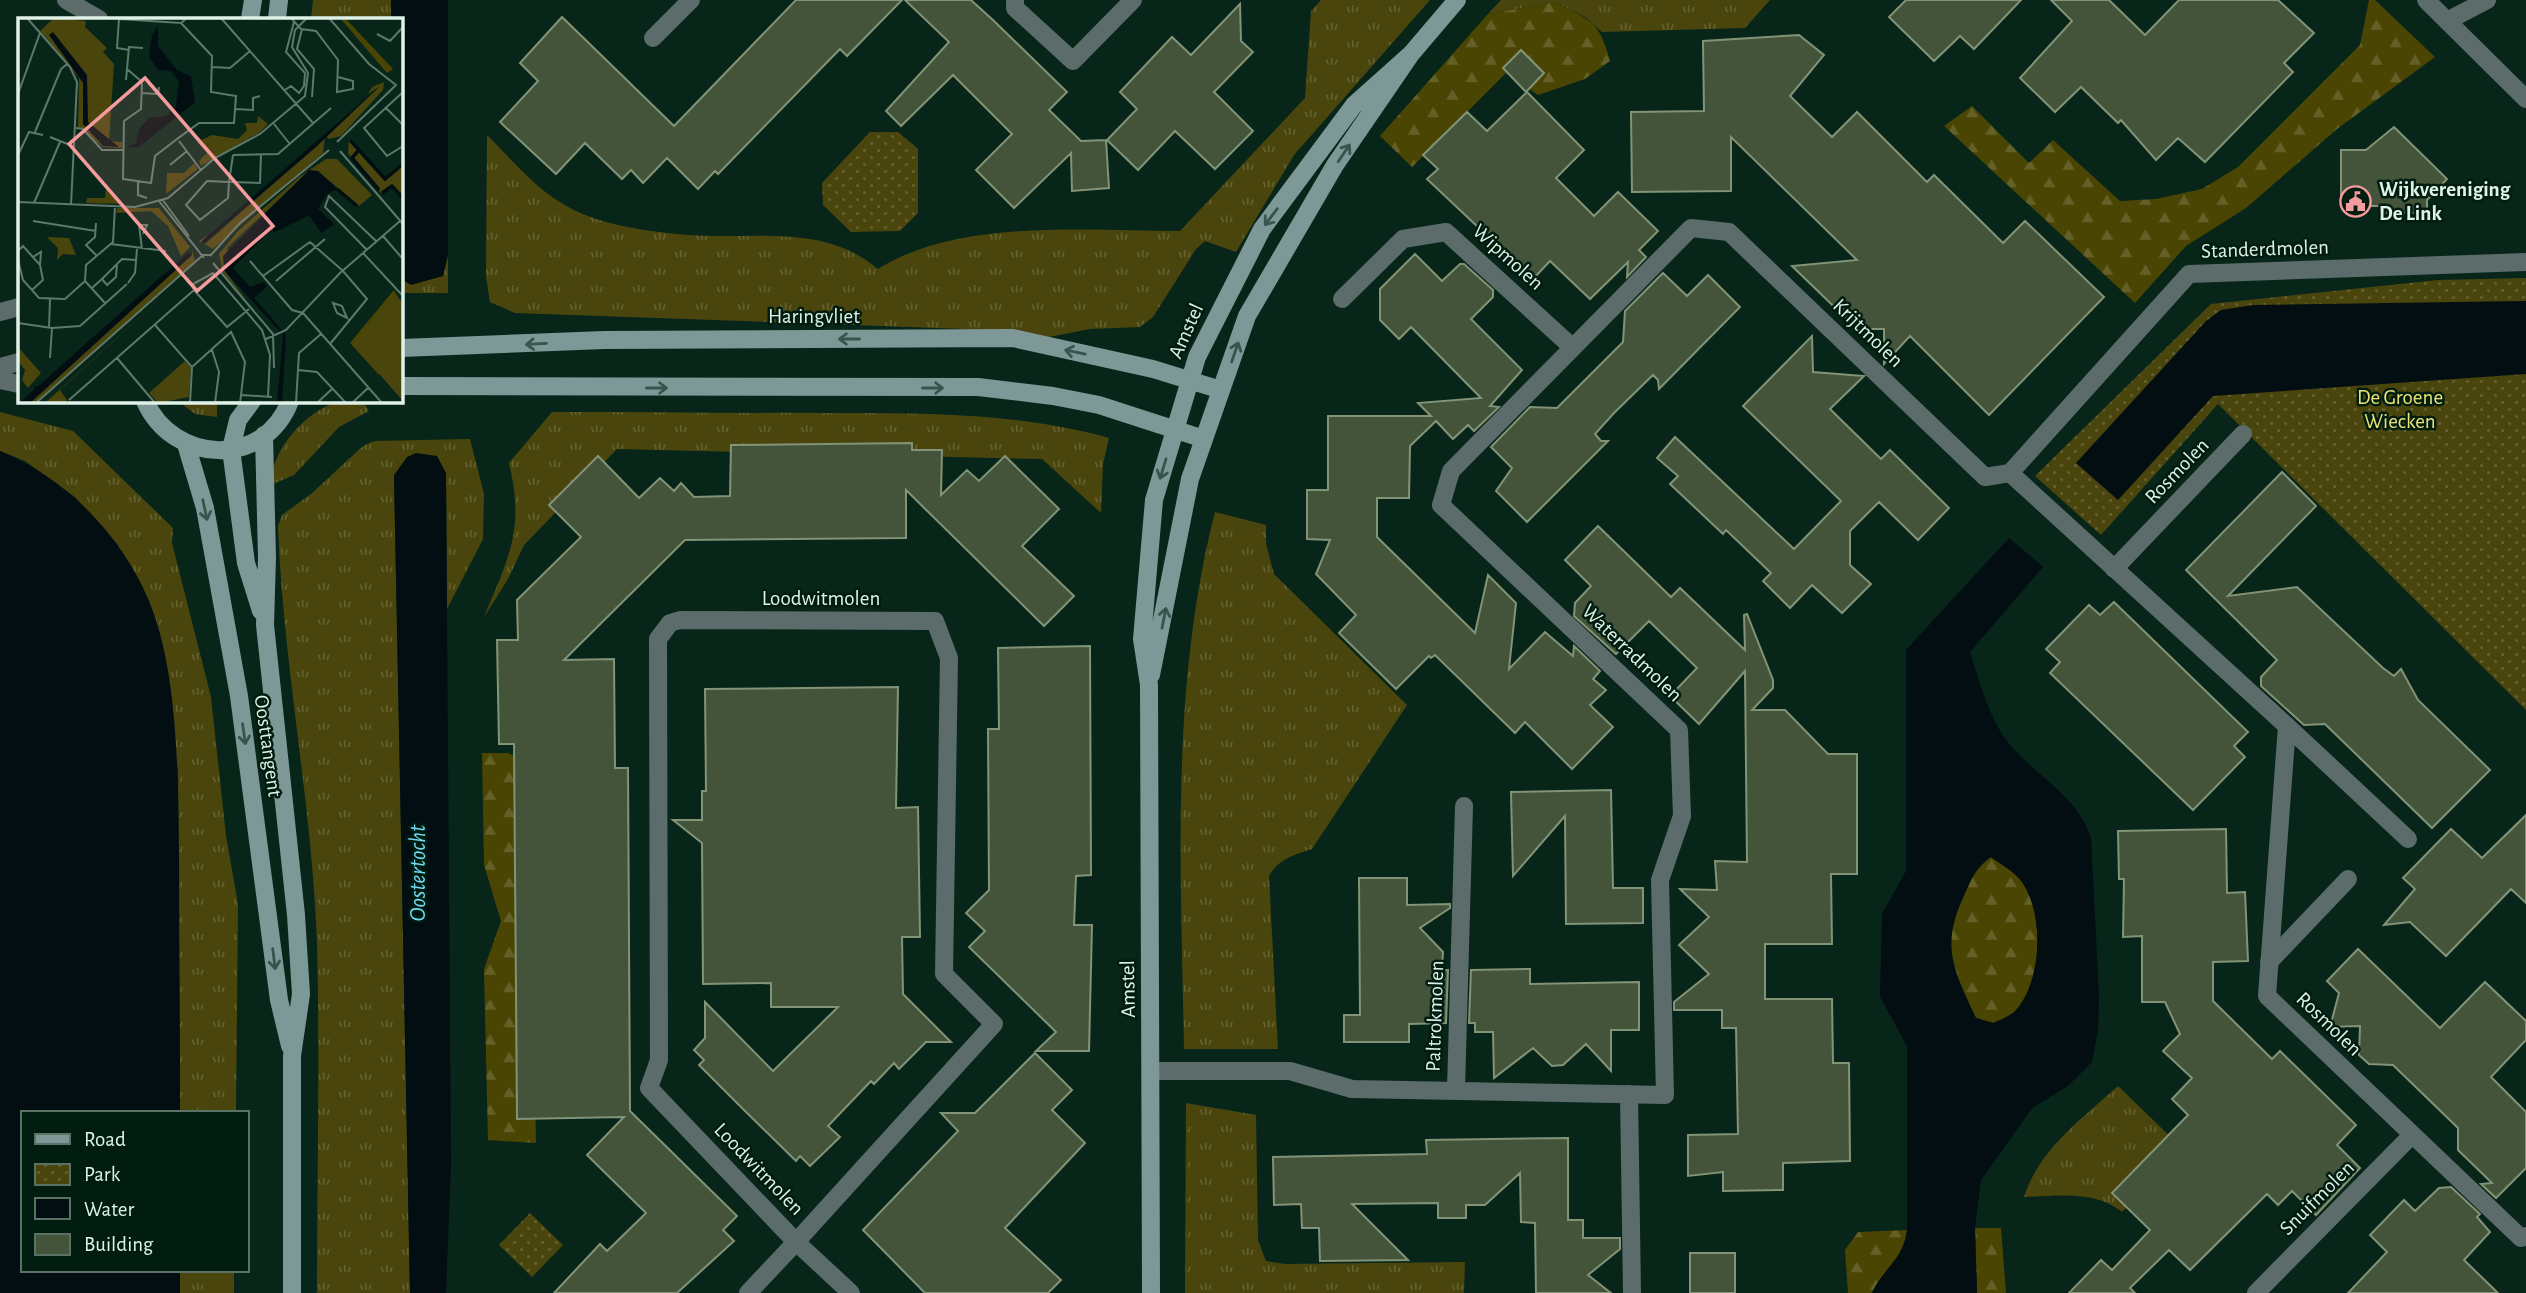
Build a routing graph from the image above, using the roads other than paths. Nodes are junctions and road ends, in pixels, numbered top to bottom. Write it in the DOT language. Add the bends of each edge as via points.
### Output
graph roads {
  1 [pos="66,0"];
  2 [pos="253,0"];
  3 [pos="279,0"];
  4 [pos="691,0"];
  5 [pos="1014,0"];
  6 [pos="1133,0"];
  7 [pos="1457,0"];
  8 [pos="2426,0"];
  9 [pos="2487,0"];
  10 [pos="97,18"];
  11 [pos="250,18"];
  12 [pos="277,18"];
  13 [pos="2447,20"];
  14 [pos="653,38"];
  15 [pos="1410,54"];
  16 [pos="2526,99"];
  17 [pos="2526,262"];
  18 [pos="1342,299"];
  19 [pos="18,307"];
  20 [pos="0,312"];
  21 [pos="1572,347"];
  22 [pos="402,348"];
  23 [pos="18,362"];
  24 [pos="0,367"];
  25 [pos="0,380"];
  26 [pos="1189,380"];
  27 [pos="18,384"];
  28 [pos="402,386"];
  29 [pos="1221,390"];
  30 [pos="145,402"];
  31 [pos="252,402"];
  32 [pos="289,402"];
  33 [pos="1175,431"];
  34 [pos="2243,434"];
  35 [pos="264,435"];
  36 [pos="1204,439"];
  37 [pos="186,444"];
  38 [pos="231,449"];
  39 [pos="2010,473"];
  40 [pos="2114,569"];
  41 [pos="265,625"];
  42 [pos="1149,685"];
  43 [pos="2287,726"];
  44 [pos="1464,806"];
  45 [pos="2409,839"];
  46 [pos="2348,879"];
  47 [pos="2269,962"];
  48 [pos="292,1056"];
  49 [pos="1152,1071"];
  50 [pos="1456,1089"];
  51 [pos="1629,1094"];
  52 [pos="2412,1135"];
  53 [pos="2526,1236"];
  54 [pos="796,1242"];
  55 [pos="292,1293"];
  56 [pos="748,1293"];
  57 [pos="851,1293"];
  58 [pos="1151,1293"];
  59 [pos="1632,1293"];
  60 [pos="2256,1293"];
  1 -- 10 [label="street"];
  2 -- 11 [label="street"];
  3 -- 12 [label="street"];
  4 -- 14 [label="street"];
  5 -- 6 [label="street" via="1015,8 1073,61"];
  7 -- 15 [label="street, Amstel"];
  8 -- 13 [label="street"];
  9 -- 13 [label="street"];
  13 -- 16 [label="street"];
  15 -- 26 [label="street, Amstel, one-way" via="1353,105 1262,229 1208,332"];
  29 -- 15 [label="street, Amstel, one-way" via="1247,316 1335,165"];
  17 -- 39 [label="street, Standerdmolen" via="2189,274"];
  18 -- 21 [label="street, Wipmolen" via="1403,239 1446,232"];
  19 -- 20 [label="street"];
  21 -- 39 [label="street, Krijtmolen" via="1691,228 1729,232 1985,477"];
  21 -- 51 [label="street, Waterradmolen" via="1451,471 1441,505 1679,730 1682,816 1660,880 1665,1095"];
  26 -- 22 [label="street, Haringvliet, one-way" via="1013,338 604,340"];
  23 -- 24 [label="street"];
  25 -- 27 [label="street"];
  26 -- 29 [label="street, Haringvliet"];
  26 -- 33 [label="street, Amstel"];
  28 -- 33 [label="street, one-way" via="978,387 1099,405"];
  29 -- 36 [label="street, Amstel"];
  30 -- 37 [label="street" via="166,432"];
  31 -- 38 [label="street" via="238,420"];
  32 -- 35 [label="street"];
  33 -- 36 [label="street"];
  33 -- 42 [label="street, Amstel, one-way" via="1154,500 1142,639"];
  34 -- 40 [label="street, Rosmolen"];
  35 -- 38 [label="street"];
  35 -- 41 [label="street, Oosttangent"];
  42 -- 36 [label="street, Amstel, one-way" via="1190,479"];
  37 -- 38 [label="street" via="208,450"];
  37 -- 48 [label="street, Oosttangent, one-way" via="205,508 232,659 279,1000"];
  38 -- 41 [label="street, Oosttangent" via="246,563"];
  39 -- 40 [label="street"];
  40 -- 43 [label="street"];
  41 -- 48 [label="street, Oosttangent" via="299,954 301,994"];
  42 -- 49 [label="street, Amstel"];
  43 -- 45 [label="street"];
  43 -- 47 [label="street, Rosmolen"];
  44 -- 50 [label="street, Paltrokmolen"];
  46 -- 47 [label="street"];
  47 -- 52 [label="street, Rosmolen" via="2267,996"];
  48 -- 55 [label="street, Oosttangent"];
  49 -- 50 [label="street, Paltrokmolen" via="1290,1071 1352,1090"];
  49 -- 58 [label="street, Amstel"];
  50 -- 51 [label="street, Waterradmolen"];
  51 -- 59 [label="street"];
  52 -- 53 [label="street, Rosmolen" via="2521,1238"];
  52 -- 60 [label="street, Snuifmolen"];
  54 -- 54 [label="street, Loodwitmolen" via="994,1024 944,974 949,658 935,621 680,620 670,623 658,639 660,1060 649,1088"];
  54 -- 56 [label="street"];
  54 -- 57 [label="street, Loodwitmolen"];
}
